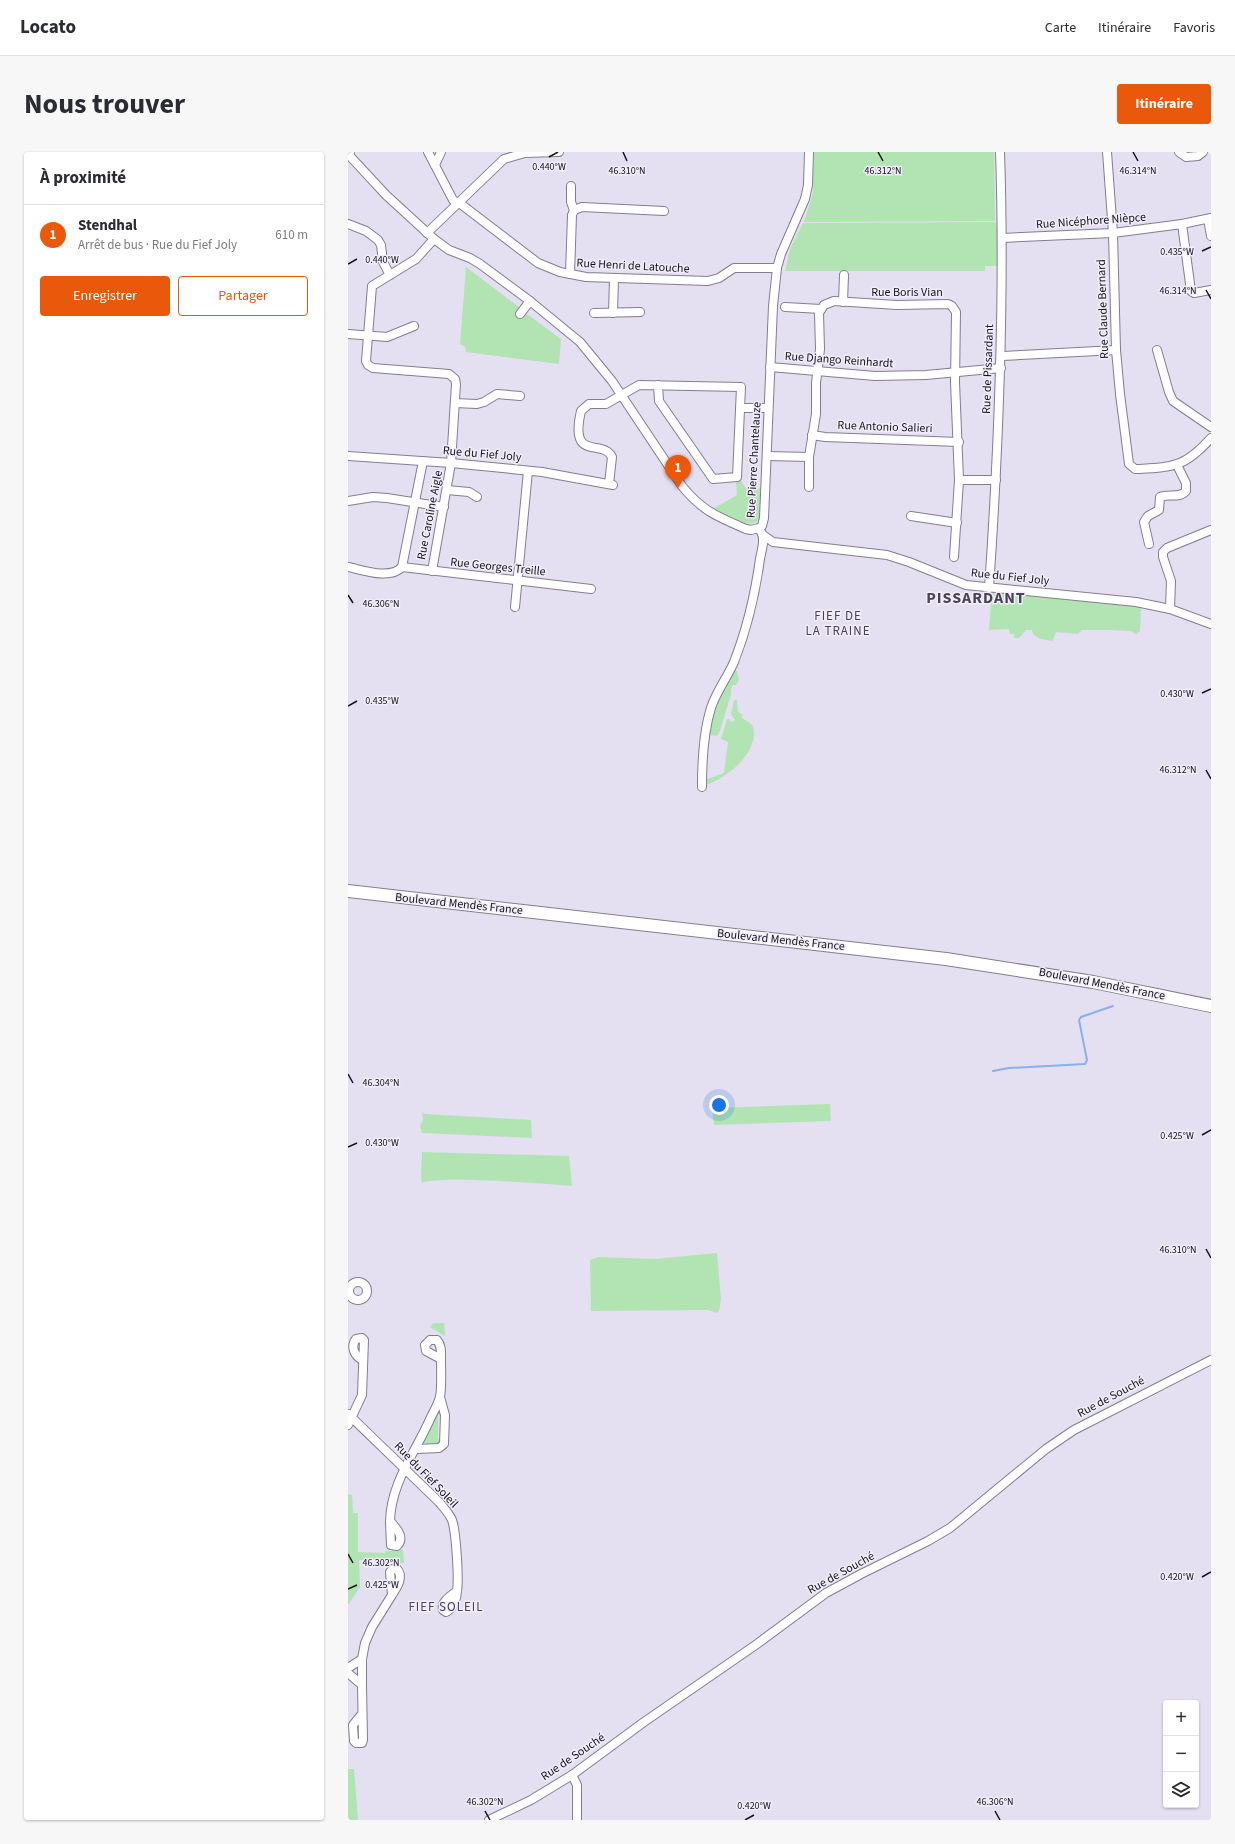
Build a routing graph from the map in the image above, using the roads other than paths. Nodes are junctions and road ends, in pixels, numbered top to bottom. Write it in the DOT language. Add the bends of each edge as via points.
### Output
graph roads {
  1 [pos="428,152"];
  2 [pos="441,152"];
  3 [pos="559,152"];
  4 [pos="809,152"];
  5 [pos="1000,152"];
  6 [pos="1107,152"];
  7 [pos="1179,152"];
  8 [pos="1203,152"];
  9 [pos="349,153"];
  10 [pos="435,165"];
  11 [pos="572,186"];
  12 [pos="458,203"];
  13 [pos="574,210"];
  14 [pos="664,211"];
  15 [pos="1210,219"];
  16 [pos="348,224"];
  17 [pos="1182,224"];
  18 [pos="427,233"];
  19 [pos="1113,233"];
  20 [pos="1211,236"];
  21 [pos="1002,238"];
  22 [pos="434,239"];
  23 [pos="777,268"];
  24 [pos="570,274"];
  25 [pos="390,275"];
  26 [pos="844,275"];
  27 [pos="614,278"];
  28 [pos="1211,290"];
  29 [pos="530,301"];
  30 [pos="843,302"];
  31 [pos="785,307"];
  32 [pos="821,309"];
  33 [pos="640,312"];
  34 [pos="594,313"];
  35 [pos="613,313"];
  36 [pos="520,314"];
  37 [pos="414,326"];
  38 [pos="348,334"];
  39 [pos="368,335"];
  40 [pos="1116,350"];
  41 [pos="1158,350"];
  42 [pos="1002,356"];
  43 [pos="770,367"];
  44 [pos="1001,368"];
  45 [pos="817,372"];
  46 [pos="955,372"];
  47 [pos="658,385"];
  48 [pos="621,394"];
  49 [pos="520,396"];
  50 [pos="455,402"];
  51 [pos="741,408"];
  52 [pos="768,408"];
  53 [pos="1211,428"];
  54 [pos="812,435"];
  55 [pos="1211,438"];
  56 [pos="959,442"];
  57 [pos="348,456"];
  58 [pos="767,456"];
  59 [pos="809,457"];
  60 [pos="423,461"];
  61 [pos="451,463"];
  62 [pos="1177,465"];
  63 [pos="528,471"];
  64 [pos="959,480"];
  65 [pos="996,480"];
  66 [pos="809,487"];
  67 [pos="447,490"];
  68 [pos="477,497"];
  69 [pos="348,501"];
  70 [pos="416,502"];
  71 [pos="444,507"];
  72 [pos="910,516"];
  73 [pos="957,523"];
  74 [pos="1211,530"];
  75 [pos="761,532"];
  76 [pos="1149,544"];
  77 [pos="954,557"];
  78 [pos="348,567"];
  79 [pos="402,567"];
  80 [pos="432,572"];
  81 [pos="517,582"];
  82 [pos="989,588"];
  83 [pos="591,589"];
  84 [pos="515,607"];
  85 [pos="1170,609"];
  86 [pos="1211,624"];
  87 [pos="702,787"];
  88 [pos="348,888"];
  89 [pos="348,892"];
  90 [pos="1211,1001"];
  91 [pos="1211,1006"];
  92 [pos="441,1359"];
  93 [pos="364,1360"];
  94 [pos="1211,1360"];
  95 [pos="440,1397"];
  96 [pos="349,1419"];
  97 [pos="416,1449"];
  98 [pos="405,1468"];
  99 [pos="390,1521"];
  100 [pos="458,1591"];
  101 [pos="392,1595"];
  102 [pos="362,1659"];
  103 [pos="348,1668"];
  104 [pos="348,1673"];
  105 [pos="362,1685"];
  106 [pos="362,1714"];
  107 [pos="572,1775"];
  108 [pos="489,1820"];
  109 [pos="577,1820"];
  1 -- 10 [label="street, Rue Henri de Latouche"];
  2 -- 10 [label="street"];
  3 -- 12 [label="street" via="526,153 510,157 500,163"];
  4 -- 23 [label="street, Rue Pierre Chantelauze" via="805,199"];
  5 -- 21 [label="street, Rue de Pissardant"];
  6 -- 19 [label="street, Rue Claude Bernard"];
  7 -- 8 [label="street" via="1186,157 1198,156"];
  9 -- 18 [label="street, Rue du Fief Joly" via="386,195"];
  10 -- 12 [label="street, Rue Henri de Latouche" via="453,200"];
  11 -- 13 [label="street" via="571,202"];
  12 -- 18 [label="street"];
  12 -- 24 [label="street, Rue Henri de Latouche" via="538,263"];
  13 -- 14 [label="street" via="582,207"];
  13 -- 24 [label="street"];
  15 -- 17 [label="street, Rue Nicéphore Nièpce"];
  15 -- 20 [label="street"];
  16 -- 25 [label="street" via="366,231 378,240 383,262"];
  17 -- 19 [label="street, Rue Nicéphore Nièpce"];
  17 -- 28 [label="street" via="1190,291 1194,293"];
  18 -- 22 [label="street, Rue du Fief Joly"];
  19 -- 21 [label="street, Rue Nicéphore Nièpce"];
  19 -- 40 [label="street, Rue Claude Bernard"];
  21 -- 42 [label="street, Rue de Pissardant"];
  22 -- 25 [label="street" via="416,260"];
  22 -- 29 [label="street, Rue du Fief Joly" via="449,250 474,260"];
  23 -- 27 [label="street, Rue Henri de Latouche" via="734,268 708,282"];
  23 -- 43 [label="street, Rue Pierre Chantelauze"];
  24 -- 27 [label="street, Rue Henri de Latouche"];
  25 -- 39 [label="street" via="376,282 371,288"];
  26 -- 30 [label="street"];
  27 -- 35 [label="street"];
  29 -- 36 [label="street"];
  29 -- 48 [label="street, Rue du Fief Joly" via="580,342"];
  30 -- 32 [label="street, Rue Boris Vian" via="829,302"];
  30 -- 46 [label="street, Rue Boris Vian" via="952,306 956,312"];
  31 -- 32 [label="street, Rue Boris Vian"];
  32 -- 45 [label="street"];
  33 -- 35 [label="street"];
  34 -- 35 [label="street"];
  37 -- 39 [label="street" via="390,337"];
  38 -- 39 [label="street"];
  39 -- 50 [label="street, Rue Caroline Aigle" via="366,360 369,367 445,373 452,376 456,384"];
  40 -- 42 [label="street"];
  40 -- 62 [label="street, Rue Claude Bernard" via="1130,464 1135,469"];
  41 -- 53 [label="street" via="1168,392 1173,401"];
  42 -- 44 [label="street, Rue de Pissardant"];
  43 -- 45 [label="street, Rue Django Reinhardt"];
  43 -- 52 [label="street, Rue Pierre Chantelauze"];
  44 -- 46 [label="street, Rue Django Reinhardt"];
  44 -- 65 [label="street, Rue de Pissardant"];
  45 -- 46 [label="street, Rue Django Reinhardt" via="875,376"];
  45 -- 54 [label="street" via="816,414"];
  46 -- 56 [label="street"];
  47 -- 48 [label="street" via="639,385"];
  47 -- 51 [label="street" via="741,387"];
  47 -- 51 [label="street" via="659,401 713,479 737,477"];
  48 -- 63 [label="street, Rue du Fief Joly" via="606,404 586,405 580,414 578,434 582,443 590,448 606,450 612,457 611,484"];
  48 -- 75 [label="street, Rue du Fief Joly" via="682,486 696,501 712,514 746,529"];
  49 -- 50 [label="street" via="496,394 477,404"];
  50 -- 61 [label="street, Rue Caroline Aigle"];
  51 -- 52 [label="street"];
  52 -- 58 [label="street, Rue Pierre Chantelauze"];
  54 -- 56 [label="street, Rue Antonio Salieri"];
  54 -- 59 [label="street"];
  55 -- 62 [label="street" via="1191,458"];
  56 -- 64 [label="street"];
  57 -- 60 [label="street, Rue du Fief Joly"];
  58 -- 59 [label="street"];
  58 -- 75 [label="street, Rue Pierre Chantelauze" via="764,522"];
  59 -- 66 [label="street"];
  60 -- 61 [label="street, Rue du Fief Joly"];
  60 -- 70 [label="street"];
  61 -- 63 [label="street, Rue du Fief Joly"];
  61 -- 67 [label="street, Rue Caroline Aigle"];
  62 -- 76 [label="street" via="1186,483 1186,491 1182,495 1160,497 1159,510 1148,516 1144,522"];
  63 -- 81 [label="street"];
  64 -- 65 [label="street"];
  64 -- 73 [label="street"];
  65 -- 82 [label="street, Rue de Pissardant"];
  67 -- 68 [label="street" via="469,492"];
  67 -- 71 [label="street, Rue Caroline Aigle"];
  69 -- 70 [label="street" via="373,497"];
  70 -- 71 [label="street"];
  70 -- 79 [label="street"];
  71 -- 80 [label="street, Rue Caroline Aigle"];
  72 -- 73 [label="street"];
  73 -- 77 [label="street"];
  74 -- 85 [label="street" via="1163,552 1171,581"];
  75 -- 82 [label="street, Rue du Fief Joly" via="773,542 886,554 958,582"];
  75 -- 87 [label="street, Rue Pierre Chantelauze" via="758,579 748,622 733,664 711,709 707,726"];
  78 -- 79 [label="street" via="390,573"];
  79 -- 80 [label="street, Rue Georges Treille"];
  80 -- 81 [label="street, Rue Georges Treille"];
  81 -- 83 [label="street, Rue Georges Treille"];
  81 -- 84 [label="street"];
  82 -- 85 [label="street, Rue du Fief Joly" via="1136,602"];
  85 -- 86 [label="street, Rue du Fief Joly"];
  88 -- 90 [label="main road, Boulevard Mendès France" via="950,956 1135,985"];
  89 -- 91 [label="main road, Boulevard Mendès France" via="946,959 1093,982"];
  92 -- 95 [label="street"];
  93 -- 96 [label="street" via="362,1395"];
  94 -- 107 [label="street, Rue de Souché" via="1074,1430 1046,1449 950,1528 826,1592"];
  95 -- 97 [label="street"];
  95 -- 97 [label="street" via="444,1415 444,1444 439,1448"];
  96 -- 98 [label="street, Rue du Fief Soleil"];
  97 -- 98 [label="street"];
  98 -- 99 [label="street" via="393,1493"];
  98 -- 100 [label="street, Rue du Fief Soleil" via="445,1509 452,1520"];
  101 -- 102 [label="street" via="368,1634"];
  102 -- 103 [label="street"];
  102 -- 105 [label="street"];
  104 -- 105 [label="street"];
  105 -- 106 [label="street"];
  107 -- 108 [label="street, Rue de Souché" via="531,1800"];
  107 -- 109 [label="street" via="577,1785"];
}
